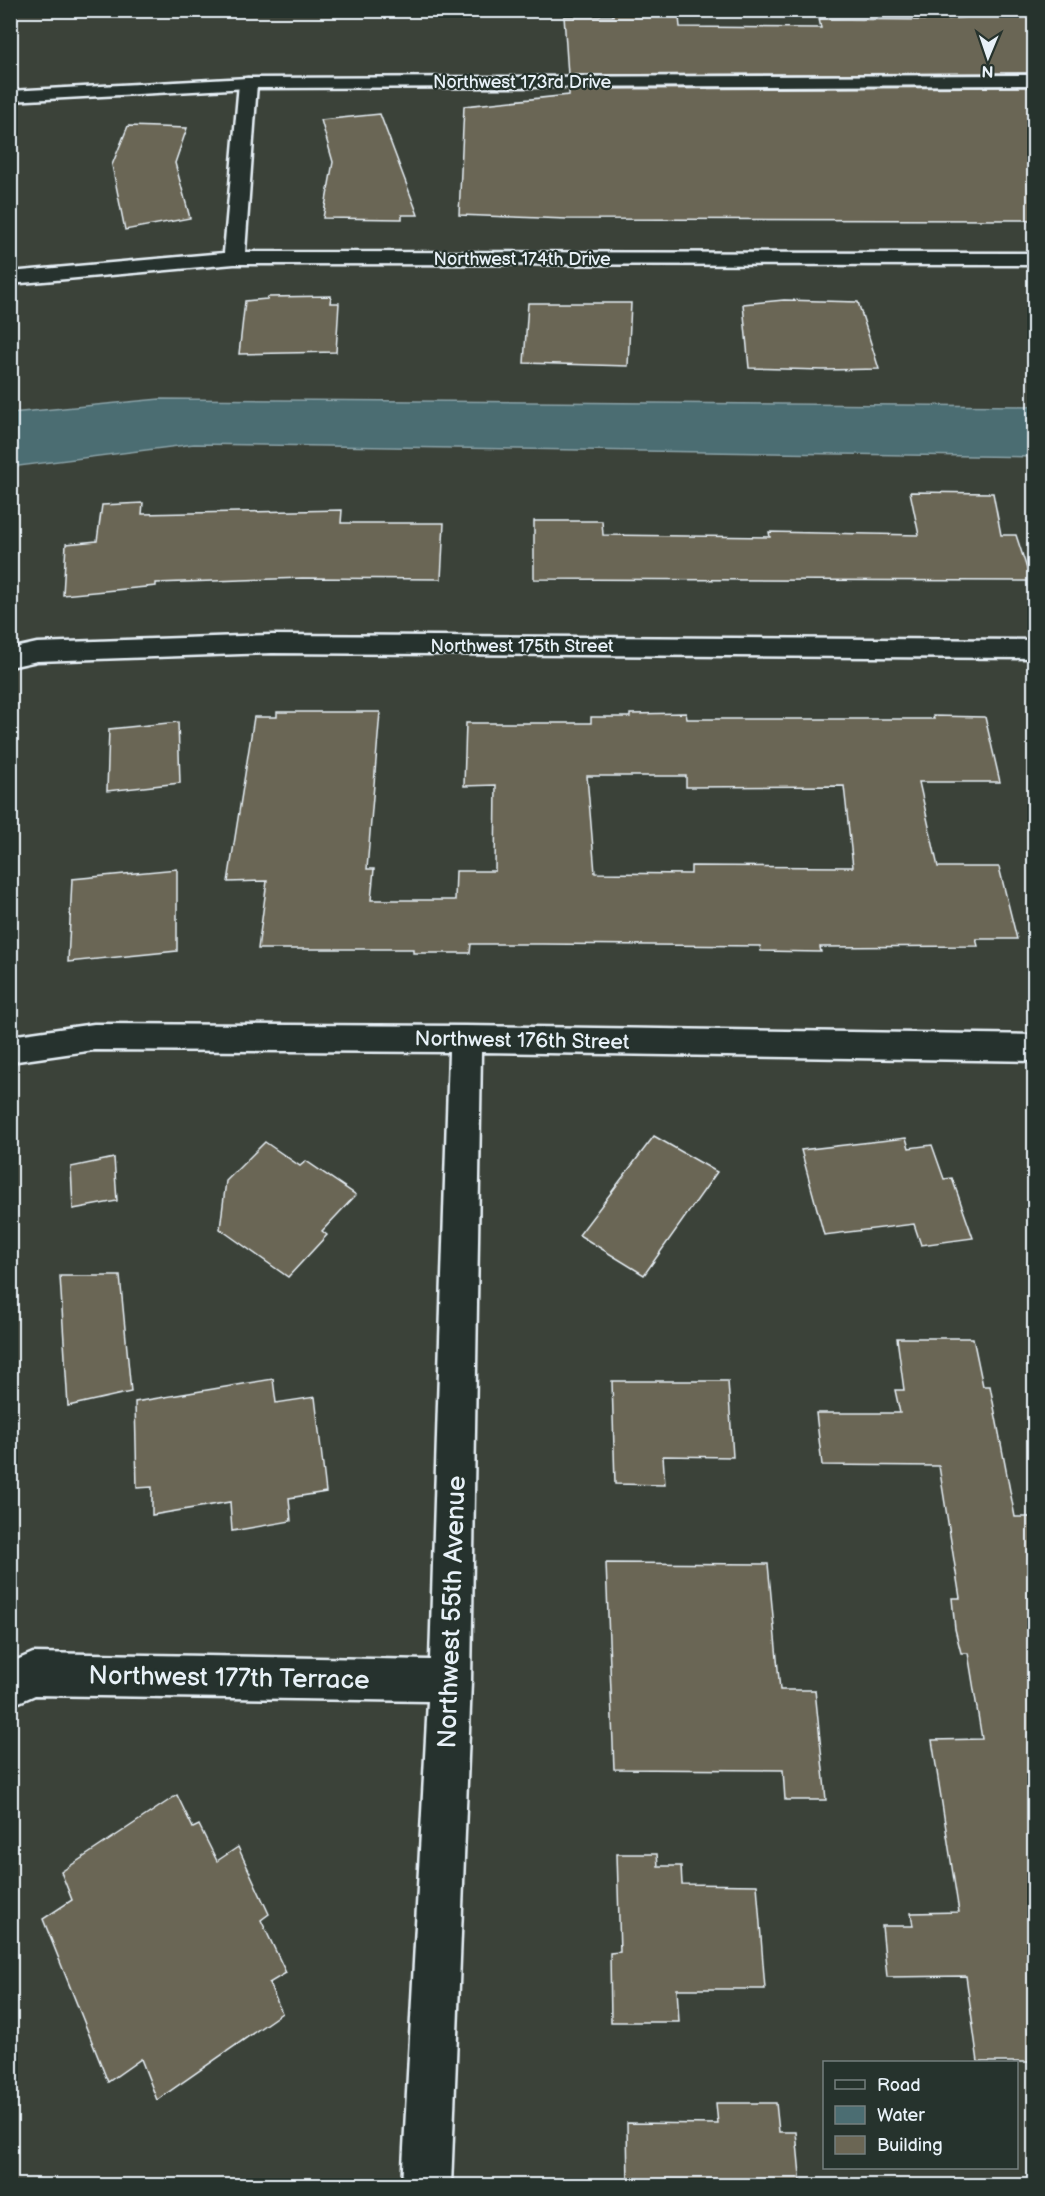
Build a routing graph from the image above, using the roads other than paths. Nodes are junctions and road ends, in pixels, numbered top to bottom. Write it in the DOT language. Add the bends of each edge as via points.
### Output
graph roads {
  1 [pos="1035,80"];
  2 [pos="248,83"];
  3 [pos="10,96"];
  4 [pos="234,258"];
  5 [pos="1035,259"];
  6 [pos="10,278"];
  7 [pos="1035,649"];
  8 [pos="10,658"];
  9 [pos="465,1039"];
  10 [pos="1035,1048"];
  11 [pos="10,1049"];
  12 [pos="450,1681"];
  13 [pos="10,1685"];
  14 [pos="426,2186"];
  1 -- 2 [label="street, Northwest 173rd Drive"];
  2 -- 3 [label="street, Northwest 173rd Drive"];
  2 -- 4 [label="street"];
  4 -- 5 [label="street, Northwest 174th Drive"];
  4 -- 6 [label="street, Northwest 174th Drive"];
  7 -- 8 [label="street, Northwest 175th Street" via="272,644 37,652"];
  9 -- 10 [label="street, Northwest 176th Street"];
  9 -- 11 [label="street, Northwest 176th Street" via="94,1037"];
  9 -- 12 [label="street, Northwest 55th Avenue"];
  12 -- 13 [label="street, Northwest 177th Terrace" via="33,1674"];
  12 -- 14 [label="street, Northwest 55th Avenue"];
}
